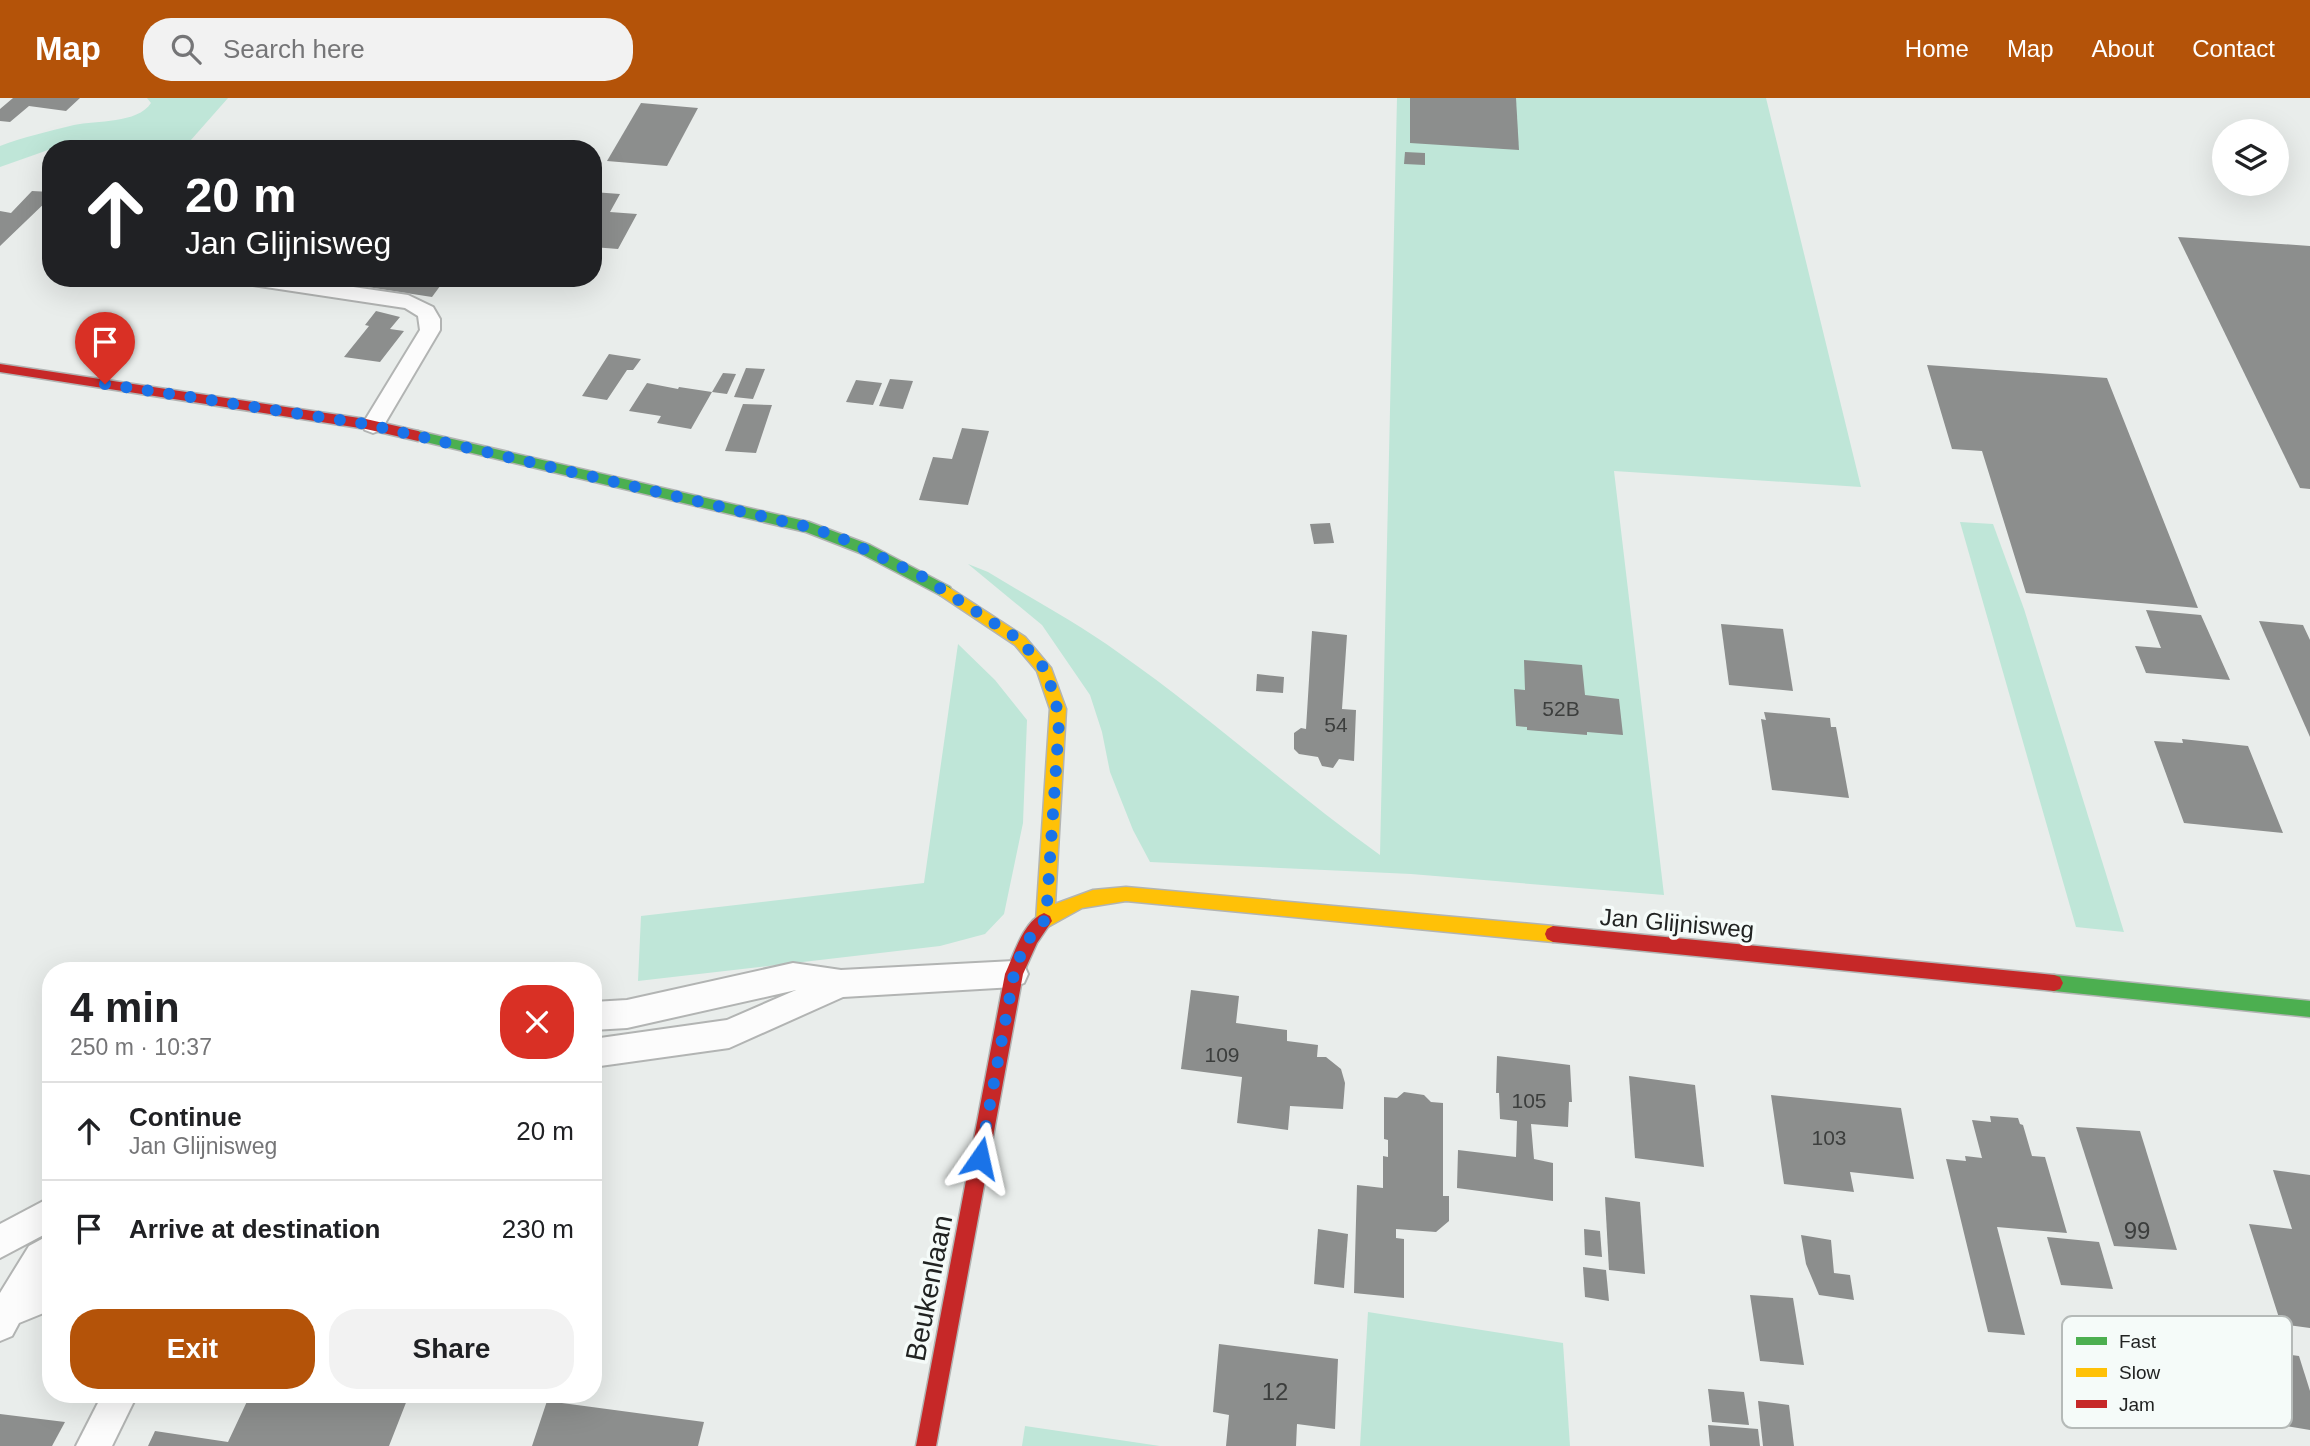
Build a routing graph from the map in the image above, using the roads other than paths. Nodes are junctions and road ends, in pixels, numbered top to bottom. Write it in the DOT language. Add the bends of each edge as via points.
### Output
graph roads {
  1 [pos="307,287"];
  2 [pos="0,368"];
  3 [pos="373,425"];
  4 [pos="1046,919"];
  5 [pos="1014,974"];
  6 [pos="841,984"];
  7 [pos="2310,1009"];
  8 [pos="602,1015"];
  9 [pos="602,1052"];
  10 [pos="42,1218"];
  11 [pos="0,1242"];
  12 [pos="42,1256"];
  13 [pos="42,1297"];
  14 [pos="2,1317"];
  15 [pos="116,1403"];
  16 [pos="93,1446"];
  17 [pos="926,1446"];
  1 -- 3 [label="lane" via="408,302 421,306 432,321"];
  2 -- 3 [label="street"];
  3 -- 4 [label="street" via="839,537 923,577 1020,640 1044,668 1058,709"];
  4 -- 5 [label="street, Jan Glijnisweg" via="1023,946"];
  4 -- 7 [label="street, Jan Glijnisweg" via="1082,898 1126,894"];
  5 -- 6 [label="lane"];
  5 -- 17 [label="street, Beukenlaan"];
  6 -- 8 [label="lane" via="793,976 627,1014"];
  6 -- 9 [label="lane" via="729,1034"];
  10 -- 11 [label="lane"];
  12 -- 14 [label="lane"];
  13 -- 14 [label="lane"];
  15 -- 16 [label="lane"];
}
